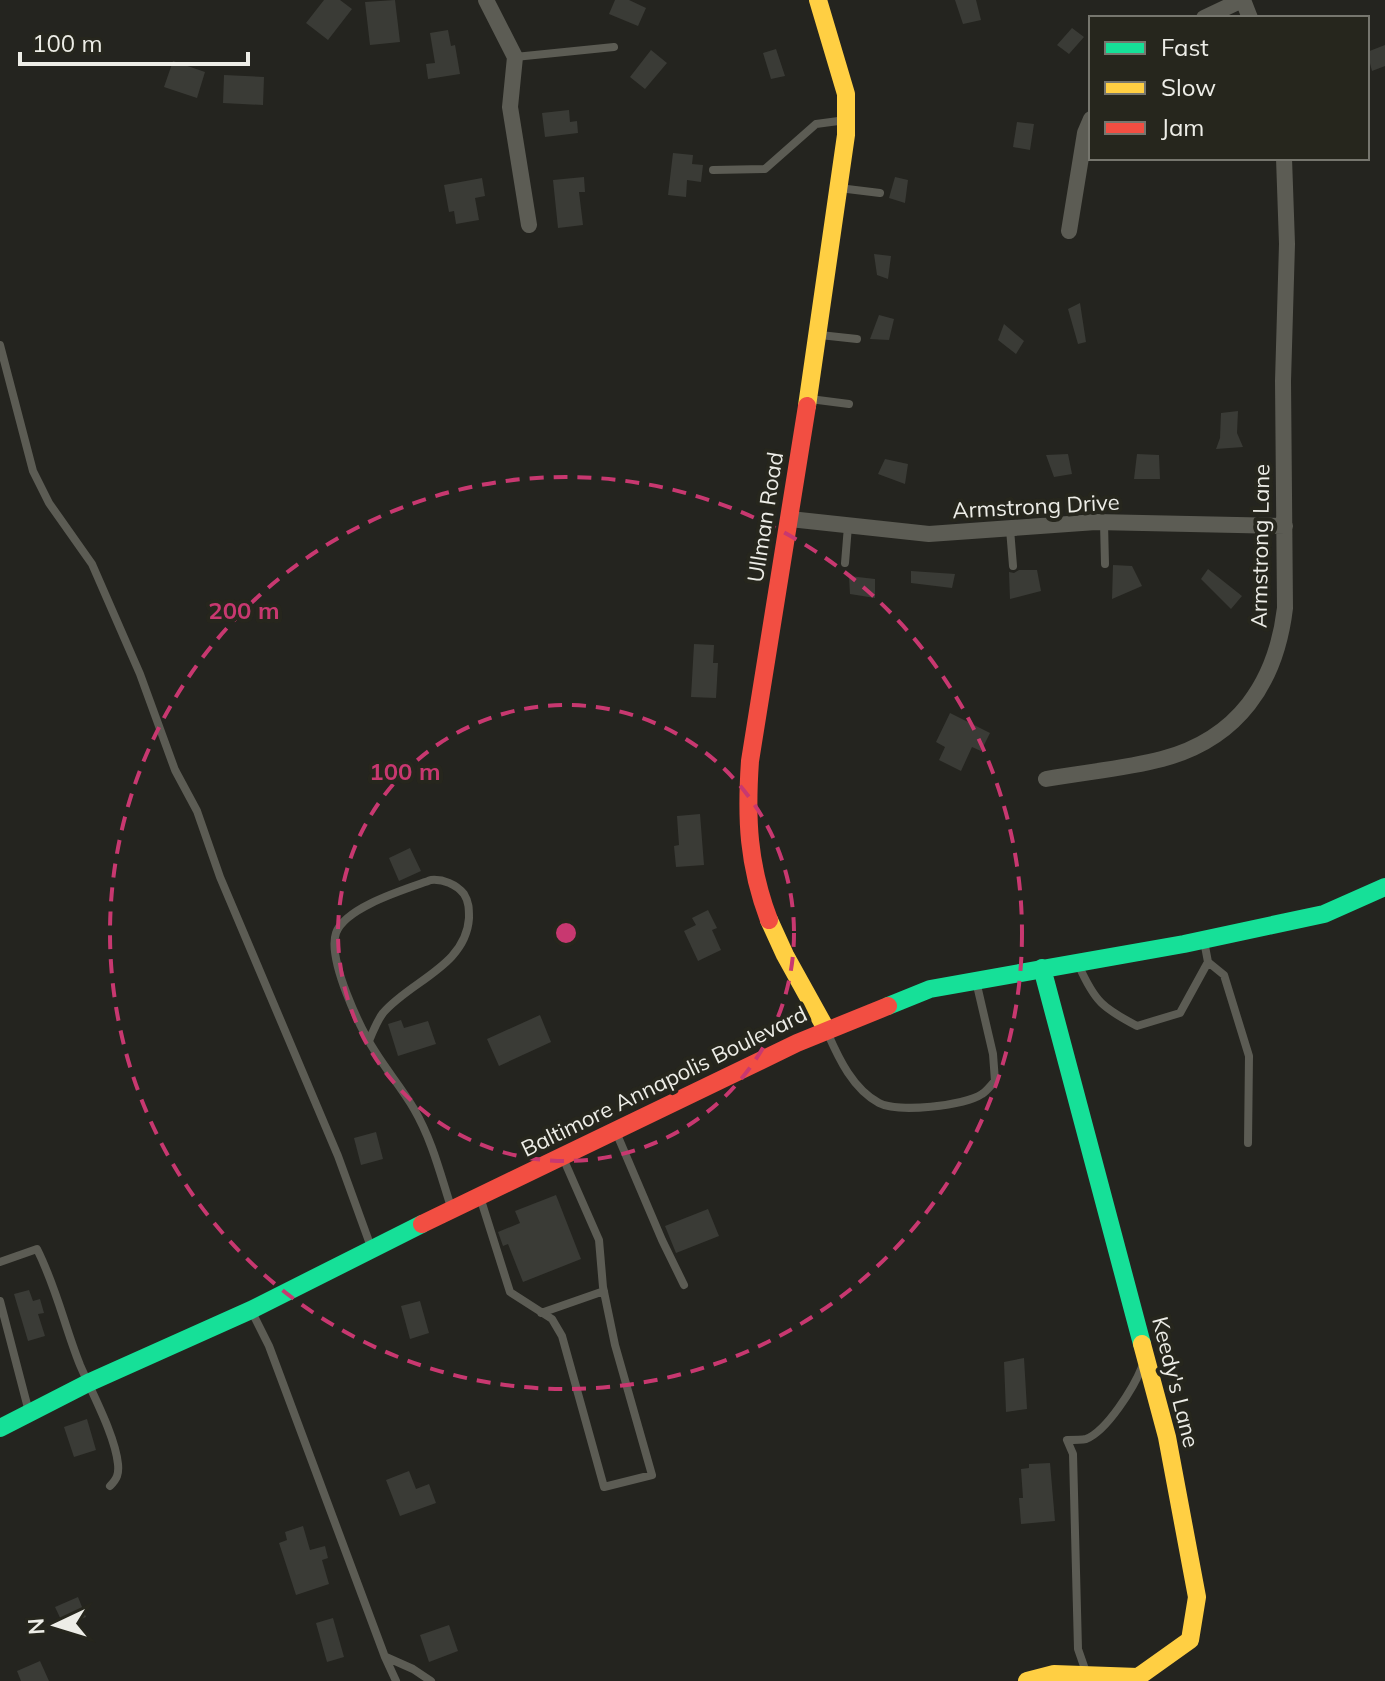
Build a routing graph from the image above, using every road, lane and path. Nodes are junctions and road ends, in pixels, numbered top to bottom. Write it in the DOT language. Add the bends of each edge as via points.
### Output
graph roads {
  1 [pos="486,0"];
  2 [pos="818,0"];
  3 [pos="1242,0"];
  4 [pos="1208,16"];
  5 [pos="614,47"];
  6 [pos="515,57"];
  7 [pos="846,120"];
  8 [pos="1089,124"];
  9 [pos="1284,160"];
  10 [pos="713,170"];
  11 [pos="839,188"];
  12 [pos="880,193"];
  13 [pos="529,225"];
  14 [pos="1069,231"];
  15 [pos="819,335"];
  16 [pos="857,339"];
  17 [pos="0,345"];
  18 [pos="2,359"];
  19 [pos="809,399"];
  20 [pos="849,404"];
  21 [pos="790,519"];
  22 [pos="1104,522"];
  23 [pos="848,526"];
  24 [pos="1285,526"];
  25 [pos="1010,528"];
  26 [pos="845,563"];
  27 [pos="1105,564"];
  28 [pos="1013,566"];
  29 [pos="1046,779"];
  30 [pos="1385,887"];
  31 [pos="1204,940"];
  32 [pos="1077,962"];
  33 [pos="1208,962"];
  34 [pos="1042,968"];
  35 [pos="976,980"];
  36 [pos="826,1029"];
  37 [pos="369,1041"];
  38 [pos="616,1131"];
  39 [pos="1248,1143"];
  40 [pos="563,1157"];
  41 [pos="480,1197"];
  42 [pos="452,1211"];
  43 [pos="372,1248"];
  44 [pos="0,1262"];
  45 [pos="684,1285"];
  46 [pos="604,1291"];
  47 [pos="0,1301"];
  48 [pos="251,1310"];
  49 [pos="541,1313"];
  50 [pos="1146,1357"];
  51 [pos="88,1383"];
  52 [pos="29,1413"];
  53 [pos="0,1428"];
  54 [pos="110,1486"];
  55 [pos="385,1657"];
  56 [pos="1086,1673"];
  57 [pos="396,1681"];
  58 [pos="431,1681"];
  59 [pos="1027,1681"];
  1 -- 6 [label="street"];
  2 -- 7 [label="street, Ullman Road" via="844,85"];
  3 -- 4 [label="street"];
  5 -- 6 [label="lane"];
  6 -- 13 [label="street" via="510,107"];
  7 -- 10 [label="lane" via="816,124 765,169"];
  7 -- 11 [label="street, Ullman Road"];
  8 -- 14 [label="street"];
  9 -- 24 [label="street, Armstrong Lane"];
  11 -- 12 [label="lane"];
  11 -- 15 [label="street, Ullman Road"];
  15 -- 16 [label="lane"];
  15 -- 19 [label="street, Ullman Road"];
  17 -- 18 [label="lane"];
  18 -- 43 [label="lane" via="33,471 92,564 134,660"];
  19 -- 20 [label="lane"];
  19 -- 21 [label="street, Ullman Road"];
  21 -- 23 [label="street, Armstrong Drive"];
  21 -- 36 [label="street, Ullman Road" via="750,761 747,821 758,895"];
  22 -- 24 [label="street, Armstrong Drive"];
  22 -- 25 [label="street, Armstrong Drive"];
  22 -- 27 [label="lane"];
  23 -- 25 [label="street, Armstrong Drive" via="929,534"];
  23 -- 26 [label="lane"];
  24 -- 29 [label="street, Armstrong Lane" via="1282,635 1265,682 1241,713 1216,735 1174,755"];
  25 -- 28 [label="lane"];
  30 -- 31 [label="street, Baltimore Annapolis Boulevard" via="1324,914"];
  31 -- 32 [label="street, Baltimore Annapolis Boulevard"];
  31 -- 33 [label="lane"];
  32 -- 33 [label="lane" via="1104,1008 1137,1026 1180,1013"];
  32 -- 34 [label="street, Baltimore Annapolis Boulevard"];
  33 -- 39 [label="lane" via="1224,975 1249,1056"];
  34 -- 35 [label="street, Baltimore Annapolis Boulevard"];
  34 -- 50 [label="street, Keedy's Lane"];
  35 -- 36 [label="street, Baltimore Annapolis Boulevard" via="930,989"];
  35 -- 36 [label="lane" via="995,1081 981,1095 905,1109 880,1104 857,1086"];
  36 -- 38 [label="street, Baltimore Annapolis Boulevard"];
  37 -- 37 [label="lane" via="337,964 336,933 361,909 431,880 451,884 466,896 469,906 464,940 449,959 382,1014"];
  37 -- 42 [label="lane" via="413,1107"];
  38 -- 40 [label="street, Baltimore Annapolis Boulevard"];
  38 -- 45 [label="lane"];
  40 -- 41 [label="street, Baltimore Annapolis Boulevard"];
  40 -- 46 [label="lane" via="599,1240"];
  41 -- 42 [label="street, Baltimore Annapolis Boulevard"];
  41 -- 49 [label="lane" via="510,1292"];
  42 -- 43 [label="street, Baltimore Annapolis Boulevard"];
  43 -- 48 [label="street, Baltimore Annapolis Boulevard"];
  44 -- 51 [label="lane" via="37,1249"];
  46 -- 49 [label="lane"];
  46 -- 49 [label="lane" via="652,1475 604,1487 562,1336 552,1319"];
  47 -- 52 [label="lane"];
  48 -- 51 [label="street, Baltimore Annapolis Boulevard"];
  48 -- 55 [label="lane"];
  50 -- 56 [label="lane" via="1136,1382 1103,1425 1088,1438 1067,1440 1073,1454 1078,1649"];
  50 -- 56 [label="street, Keedy's Lane" via="1197,1597 1190,1640 1138,1677"];
  51 -- 52 [label="street, Baltimore Annapolis Boulevard"];
  51 -- 54 [label="lane" via="117,1459 117,1479"];
  52 -- 53 [label="street, Baltimore Annapolis Boulevard"];
  55 -- 57 [label="lane"];
  55 -- 58 [label="lane"];
  56 -- 59 [label="street, Keedy's Lane"];
}
